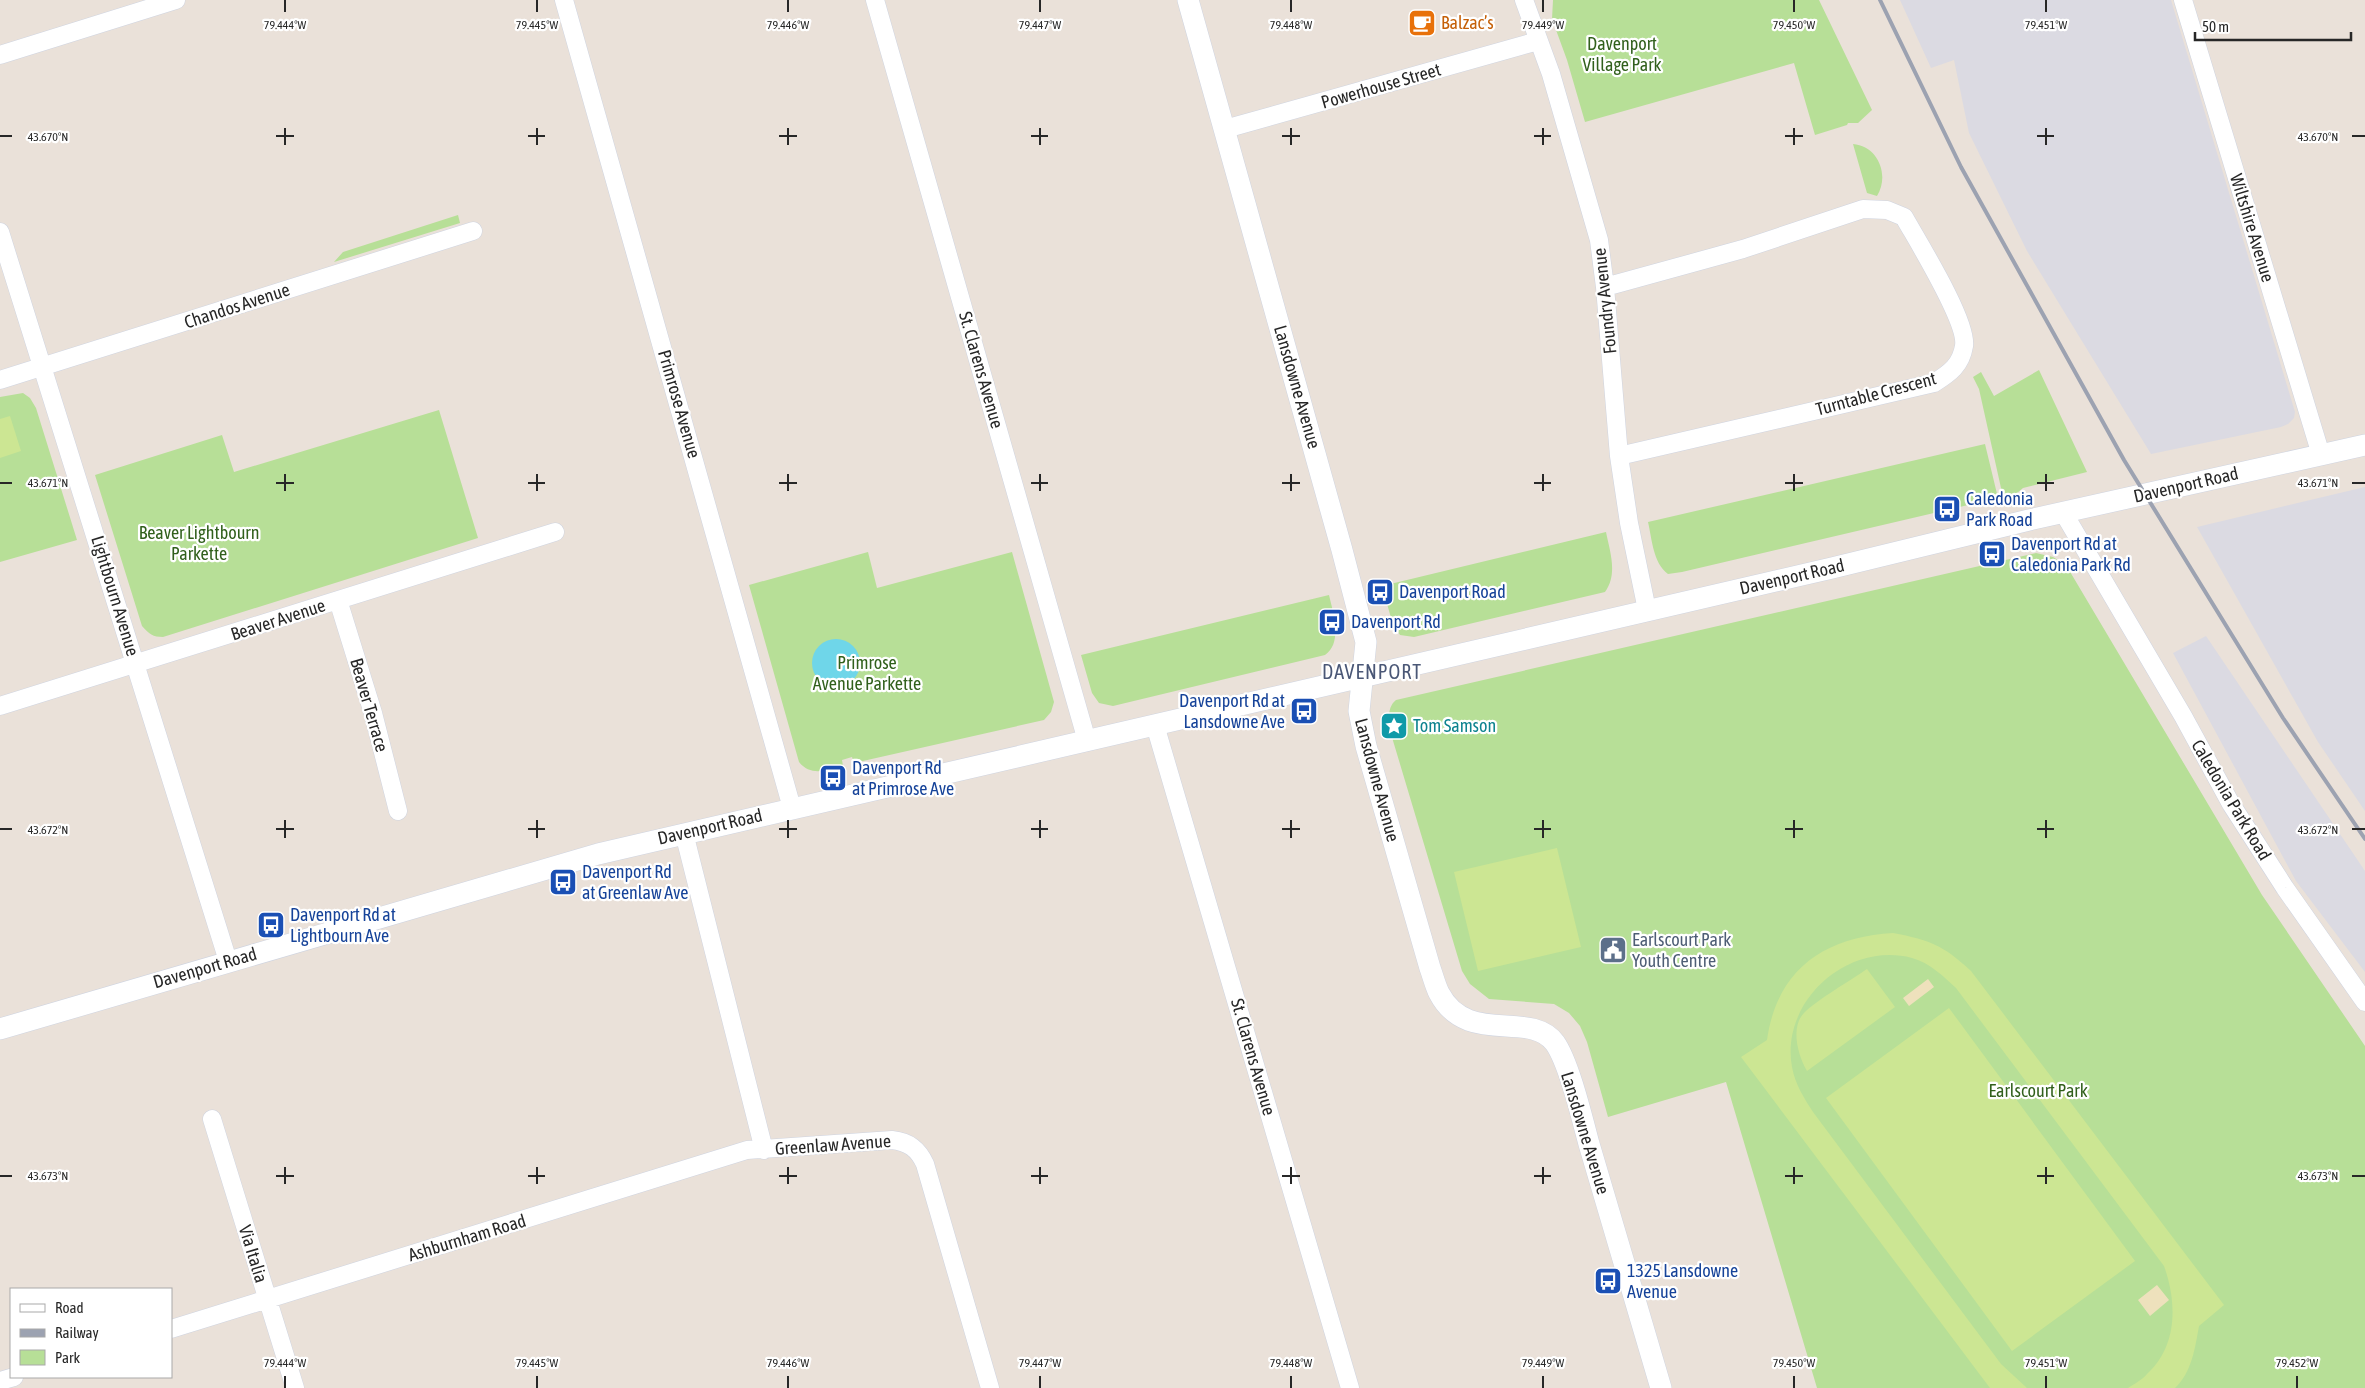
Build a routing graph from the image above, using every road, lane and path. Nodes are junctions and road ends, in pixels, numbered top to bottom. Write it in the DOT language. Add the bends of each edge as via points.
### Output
graph roads {
  1 [pos="176,0"];
  2 [pos="564,0"];
  3 [pos="875,0"];
  4 [pos="1188,0"];
  5 [pos="1524,0"];
  6 [pos="2183,0"];
  7 [pos="1538,41"];
  8 [pos="0,55"];
  9 [pos="1225,129"];
  10 [pos="473,231"];
  11 [pos="0,232"];
  12 [pos="1605,287"];
  13 [pos="44,367"];
  14 [pos="0,380"];
  15 [pos="2365,444"];
  16 [pos="2321,455"];
  17 [pos="1619,456"];
  18 [pos="2063,512"];
  19 [pos="555,532"];
  20 [pos="338,600"];
  21 [pos="1648,610"];
  22 [pos="136,664"];
  23 [pos="1362,677"];
  24 [pos="0,706"];
  25 [pos="1155,725"];
  26 [pos="1087,740"];
  27 [pos="792,808"];
  28 [pos="398,810"];
  29 [pos="684,833"];
  30 [pos="228,961"];
  31 [pos="2365,1002"];
  32 [pos="0,1028"];
  33 [pos="212,1119"];
  34 [pos="764,1150"];
  35 [pos="267,1300"];
  36 [pos="172,1329"];
  37 [pos="983,1387"];
  38 [pos="295,1388"];
  39 [pos="1350,1388"];
  40 [pos="1661,1388"];
  1 -- 8 [label="street"];
  2 -- 27 [label="street, Primrose Avenue"];
  3 -- 26 [label="street, St. Clarens Avenue"];
  4 -- 9 [label="street, Lansdowne Avenue"];
  5 -- 7 [label="street, Foundry Avenue"];
  6 -- 16 [label="street, Wiltshire Avenue"];
  7 -- 9 [label="street, Powerhouse Street"];
  7 -- 12 [label="street, Foundry Avenue" via="1551,74 1599,240"];
  9 -- 23 [label="street, Lansdowne Avenue" via="1366,642"];
  10 -- 13 [label="street, Chandos Avenue"];
  11 -- 13 [label="street, Lightbourn Avenue"];
  12 -- 17 [label="street, Foundry Avenue"];
  12 -- 17 [label="street, Turntable Crescent" via="1743,248 1862,209 1887,210 1904,217 1961,323 1965,344 1955,370 1934,383"];
  13 -- 14 [label="street, Chandos Avenue"];
  13 -- 22 [label="street, Lightbourn Avenue"];
  15 -- 16 [label="street, Davenport Road"];
  16 -- 18 [label="street, Davenport Road"];
  17 -- 21 [label="street, Foundry Avenue" via="1629,523"];
  18 -- 21 [label="street, Davenport Road"];
  18 -- 31 [label="street, Caledonia Park Road" via="2231,804"];
  19 -- 20 [label="street, Beaver Avenue"];
  20 -- 22 [label="street, Beaver Avenue"];
  20 -- 28 [label="street, Beaver Terrace" via="373,713"];
  21 -- 23 [label="street, Davenport Road"];
  22 -- 24 [label="street, Beaver Avenue"];
  22 -- 30 [label="street, Lightbourn Avenue"];
  23 -- 25 [label="street, Davenport Road"];
  23 -- 40 [label="street, Lansdowne Avenue" via="1358,711 1366,746 1440,994 1454,1011 1478,1025 1541,1031 1555,1042 1574,1092"];
  25 -- 26 [label="street, Davenport Road"];
  25 -- 39 [label="street, St. Clarens Avenue"];
  26 -- 27 [label="street, Davenport Road"];
  27 -- 29 [label="street, Davenport Road"];
  29 -- 30 [label="street, Davenport Road" via="541,869"];
  29 -- 34 [label="street, Greenlaw Avenue"];
  30 -- 32 [label="street, Davenport Road"];
  33 -- 35 [label="street, Via Italia"];
  34 -- 35 [label="street, Ashburnham Road" via="747,1150"];
  34 -- 37 [label="street, Greenlaw Avenue" via="892,1140 914,1147 925,1164"];
  35 -- 36 [label="street, Ashburnham Road"];
  35 -- 38 [label="street, Via Italia"];
}
